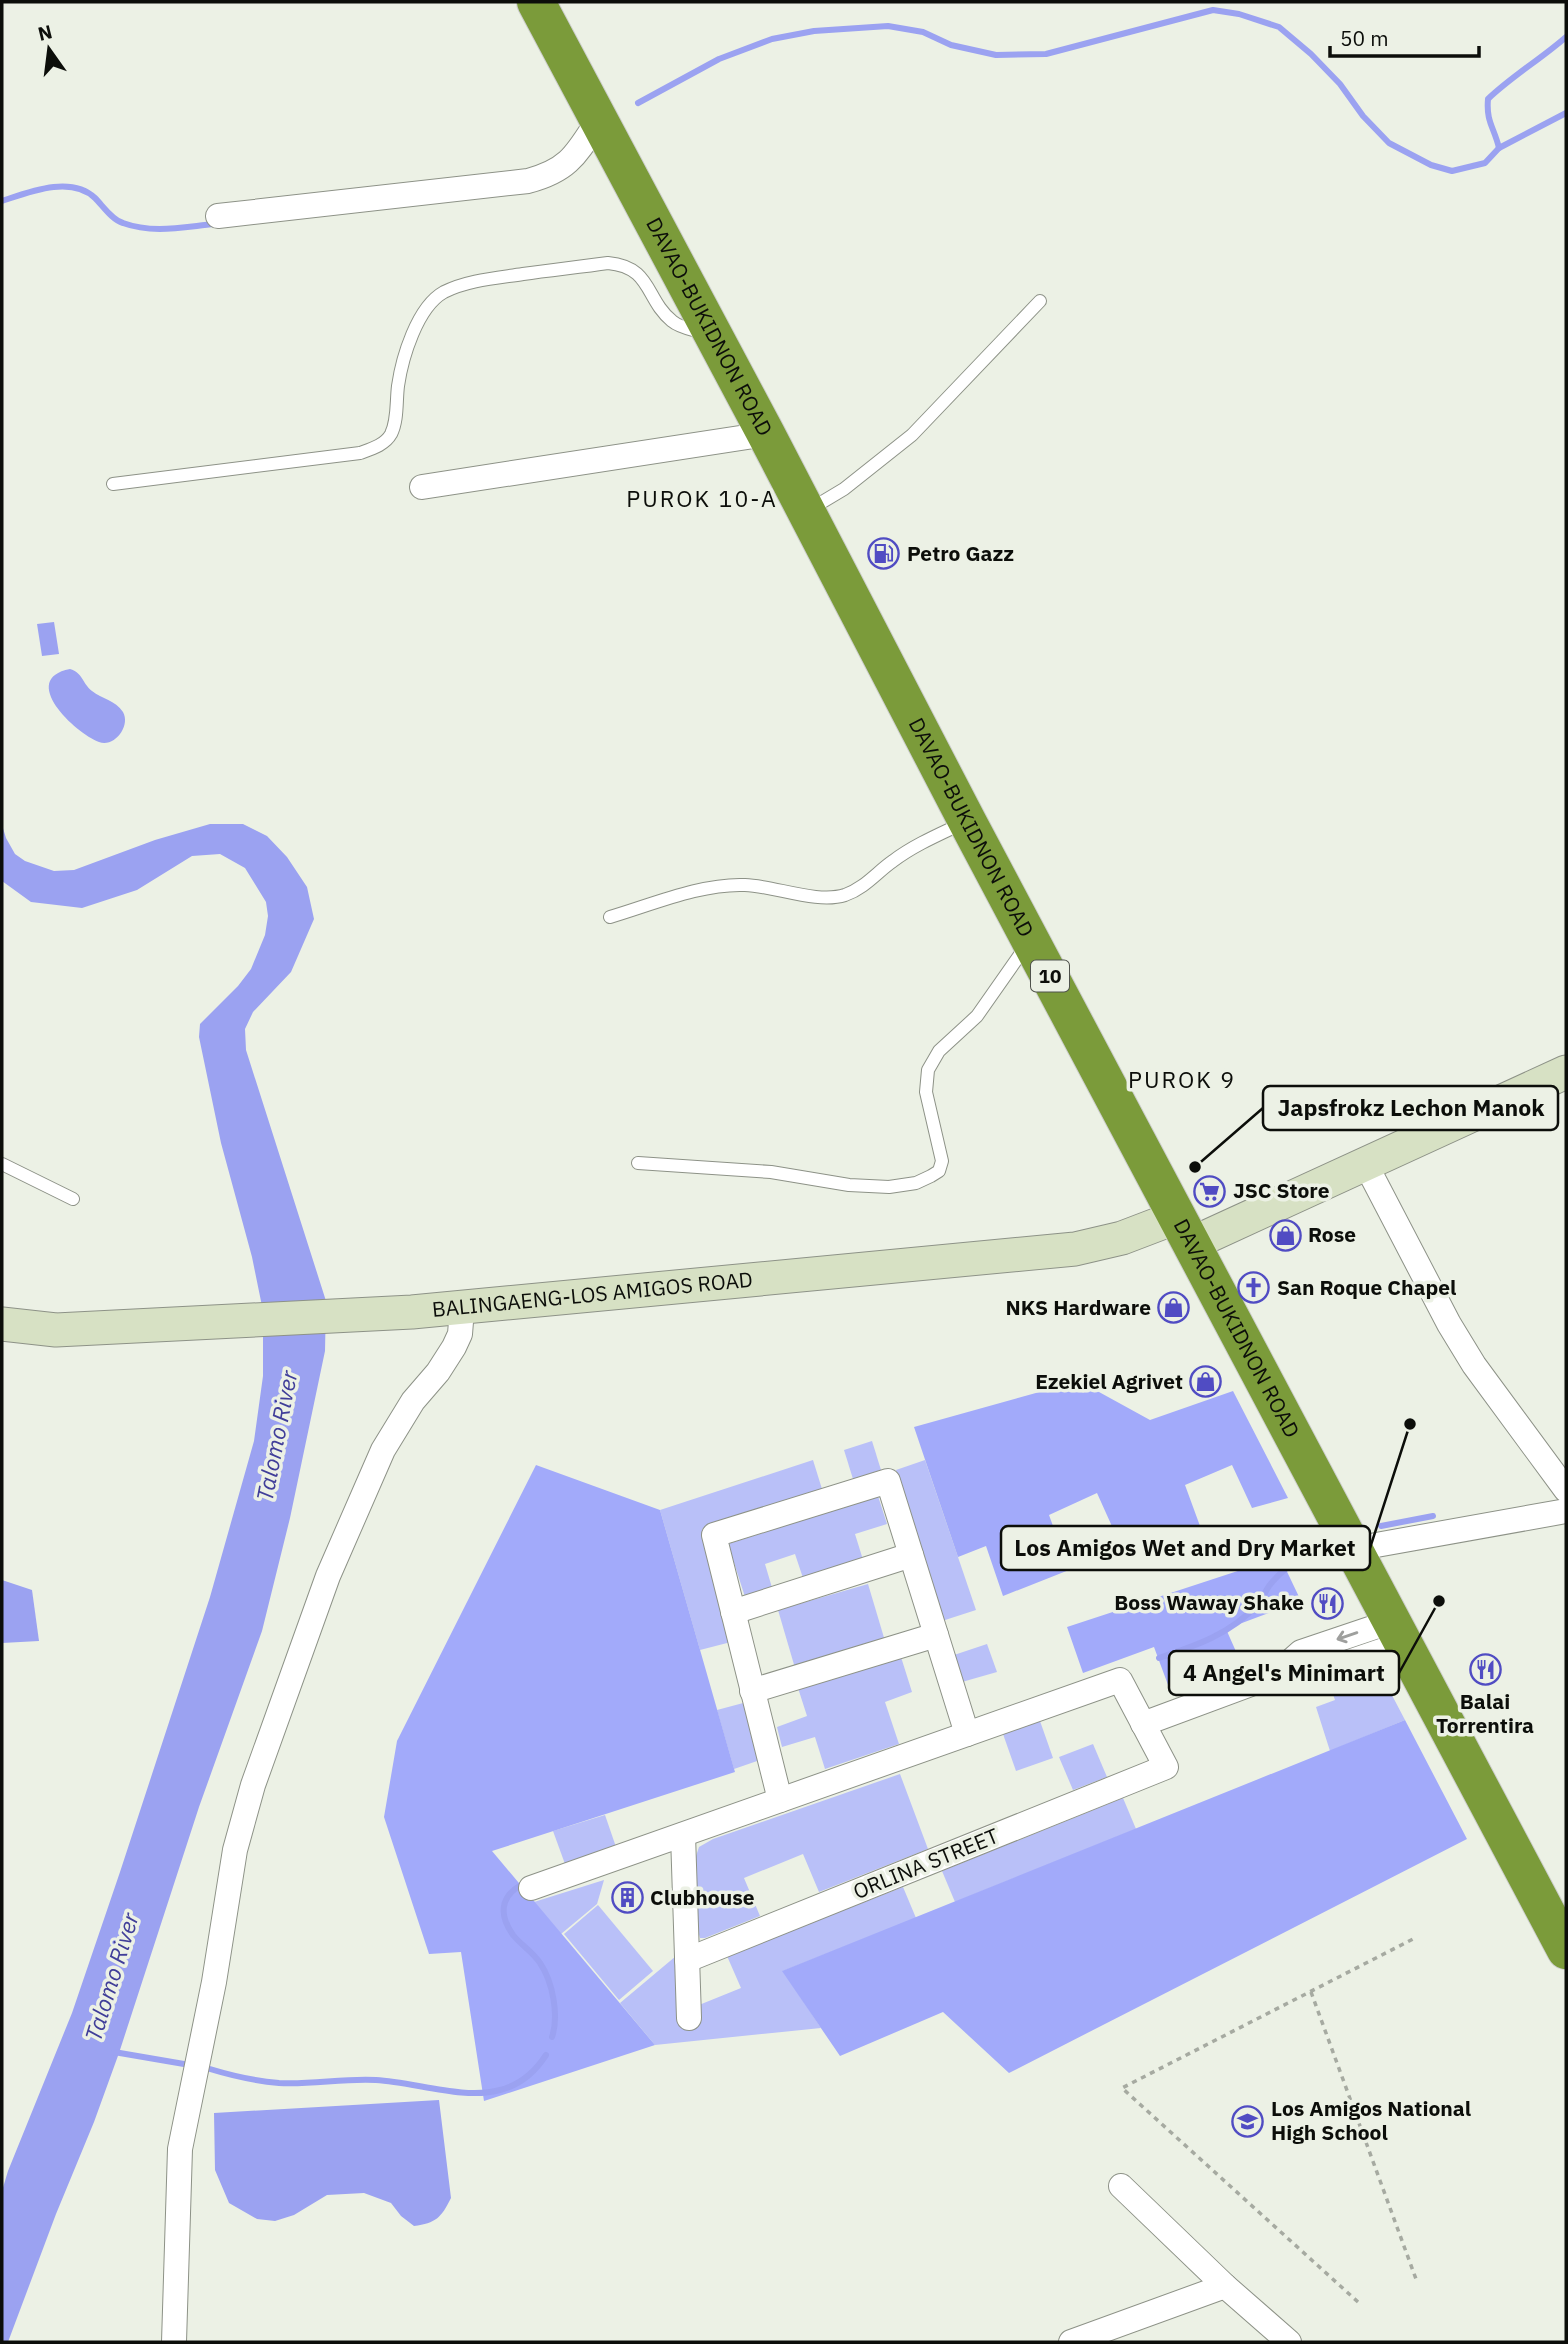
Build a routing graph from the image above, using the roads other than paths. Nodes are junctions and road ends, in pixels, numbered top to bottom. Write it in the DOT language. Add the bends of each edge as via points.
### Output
graph roads {
  1 [pos="536,2"];
  2 [pos="599,120"];
  3 [pos="218,216"];
  4 [pos="1040,301"];
  5 [pos="714,336"];
  6 [pos="766,434"];
  7 [pos="113,484"];
  8 [pos="422,487"];
  9 [pos="806,512"];
  10 [pos="967,821"];
  11 [pos="610,917"];
  12 [pos="1031,940"];
  13 [pos="1566,1072"];
  14 [pos="638,1163"];
  15 [pos="1365,1163"];
  16 [pos="2,1164"];
  17 [pos="73,1199"];
  18 [pos="1184,1230"];
  19 [pos="463,1308"];
  20 [pos="2,1324"];
  21 [pos="1566,1490"];
  22 [pos="1566,1511"];
  23 [pos="1354,1549"];
  24 [pos="911,1555"];
  25 [pos="733,1612"];
  26 [pos="1398,1632"];
  27 [pos="936,1635"];
  28 [pos="752,1691"];
  29 [pos="1143,1724"];
  30 [pos="967,1734"];
  31 [pos="780,1800"];
  32 [pos="682,1835"];
  33 [pos="531,1888"];
  34 [pos="1566,1950"];
  35 [pos="687,1960"];
  36 [pos="688,2018"];
  37 [pos="1121,2186"];
  38 [pos="1225,2286"];
  39 [pos="174,2342"];
  40 [pos="1071,2342"];
  41 [pos="1289,2342"];
  1 -- 2 [label="highway, DAVAO-BUKIDNON ROAD / 10"];
  2 -- 3 [label="street" via="582,145 549,176"];
  2 -- 5 [label="highway, DAVAO-BUKIDNON ROAD / 10"];
  4 -- 9 [label="lane" via="912,435 844,489"];
  5 -- 6 [label="highway, DAVAO-BUKIDNON ROAD / 10"];
  5 -- 7 [label="lane" via="673,321 641,278 622,264 463,285 442,293 414,330 402,365 395,422 390,436 378,446 360,453"];
  6 -- 8 [label="street"];
  6 -- 9 [label="highway, DAVAO-BUKIDNON ROAD / 10"];
  9 -- 10 [label="highway, DAVAO-BUKIDNON ROAD / 10"];
  10 -- 11 [label="lane" via="912,848 844,895 720,886"];
  10 -- 12 [label="highway, DAVAO-BUKIDNON ROAD / 10"];
  12 -- 14 [label="lane" via="977,1016 939,1051 928,1070 926,1092 942,1161 931,1177 889,1187 771,1172"];
  12 -- 18 [label="highway, DAVAO-BUKIDNON ROAD / 10"];
  13 -- 15 [label="street, BALINGAENG-LOS AMIGOS ROAD"];
  15 -- 18 [label="street, BALINGAENG-LOS AMIGOS ROAD"];
  15 -- 21 [label="street" via="1474,1365"];
  16 -- 17 [label="lane"];
  18 -- 19 [label="street, BALINGAENG-LOS AMIGOS ROAD" via="1064,1251"];
  18 -- 23 [label="highway, DAVAO-BUKIDNON ROAD / 10"];
  19 -- 20 [label="street, BALINGAENG-LOS AMIGOS ROAD" via="56,1330"];
  19 -- 39 [label="street" via="454,1347 383,1450 328,1576 235,1850 180,2149"];
  22 -- 23 [label="street"];
  23 -- 26 [label="highway, DAVAO-BUKIDNON ROAD / 10"];
  24 -- 25 [label="street"];
  24 -- 25 [label="street" via="887,1480 713,1535"];
  24 -- 27 [label="street"];
  25 -- 28 [label="street"];
  26 -- 29 [label="street" via="1310,1675 1275,1675"];
  26 -- 34 [label="highway, DAVAO-BUKIDNON ROAD / 10"];
  27 -- 28 [label="street"];
  27 -- 30 [label="street"];
  28 -- 31 [label="street"];
  29 -- 30 [label="street" via="1120,1680"];
  29 -- 35 [label="street, ORLINA STREET" via="1166,1767"];
  30 -- 31 [label="street"];
  31 -- 32 [label="street"];
  32 -- 33 [label="street"];
  32 -- 35 [label="street"];
  35 -- 36 [label="street"];
  37 -- 38 [label="street"];
  38 -- 40 [label="street"];
  38 -- 41 [label="street"];
}
